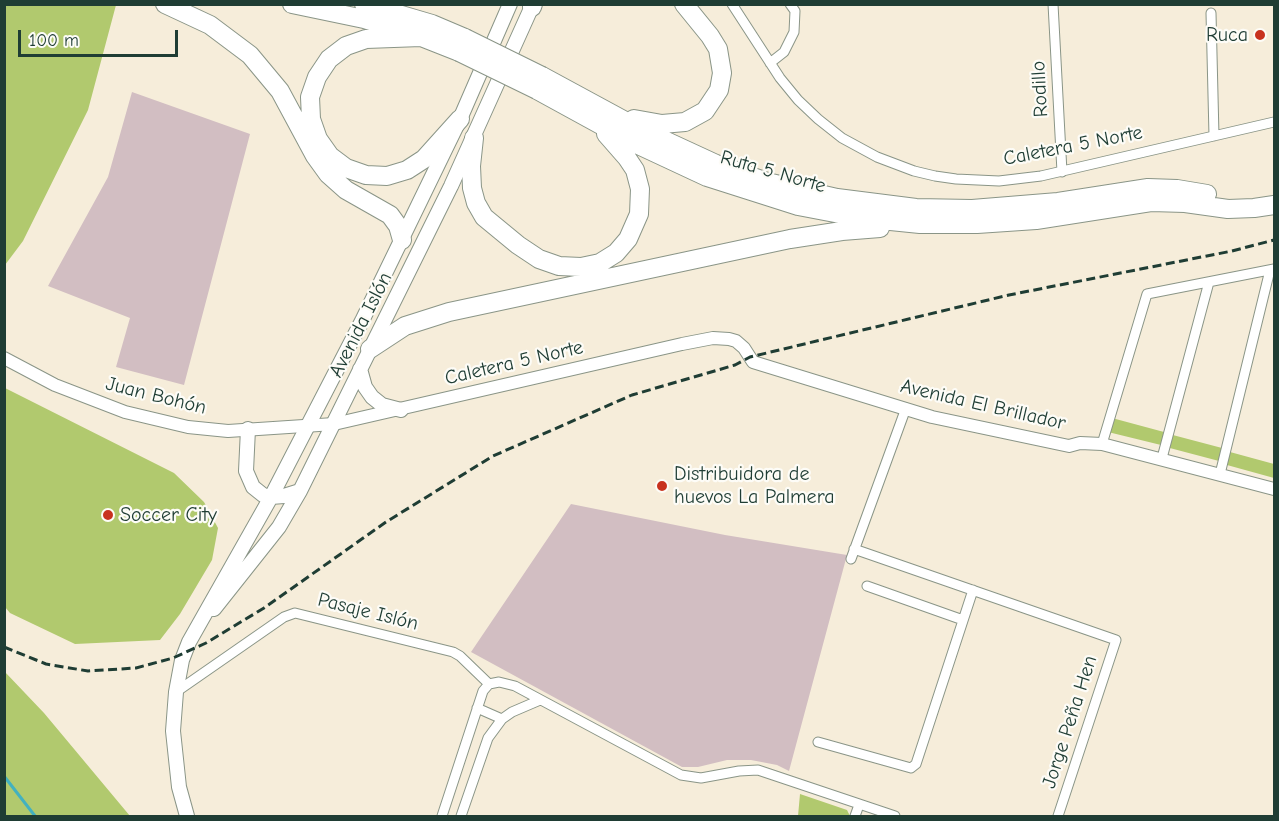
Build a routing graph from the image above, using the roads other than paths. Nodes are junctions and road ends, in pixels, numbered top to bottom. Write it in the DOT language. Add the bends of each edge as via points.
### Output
graph roads {
  1 [pos="165,4"];
  2 [pos="292,4"];
  3 [pos="364,4"];
  4 [pos="409,4"];
  5 [pos="510,4"];
  6 [pos="684,4"];
  7 [pos="732,4"];
  8 [pos="790,4"];
  9 [pos="1053,4"];
  10 [pos="532,5"];
  11 [pos="1211,13"];
  12 [pos="427,30"];
  13 [pos="770,63"];
  14 [pos="539,83"];
  15 [pos="612,114"];
  16 [pos="460,119"];
  17 [pos="591,120"];
  18 [pos="1275,122"];
  19 [pos="1214,136"];
  20 [pos="474,138"];
  21 [pos="1062,172"];
  22 [pos="1275,198"];
  23 [pos="1275,205"];
  24 [pos="950,224"];
  25 [pos="402,240"];
  26 [pos="1272,270"];
  27 [pos="1209,282"];
  28 [pos="729,339"];
  29 [pos="370,349"];
  30 [pos="4,358"];
  31 [pos="360,369"];
  32 [pos="906,408"];
  33 [pos="401,410"];
  34 [pos="334,424"];
  35 [pos="308,427"];
  36 [pos="248,429"];
  37 [pos="1102,444"];
  38 [pos="1162,458"];
  39 [pos="1220,474"];
  40 [pos="1275,489"];
  41 [pos="300,491"];
  42 [pos="272,496"];
  43 [pos="854,549"];
  44 [pos="851,559"];
  45 [pos="867,586"];
  46 [pos="973,590"];
  47 [pos="963,620"];
  48 [pos="189,642"];
  49 [pos="489,684"];
  50 [pos="176,692"];
  51 [pos="540,700"];
  52 [pos="477,708"];
  53 [pos="502,719"];
  54 [pos="818,742"];
  55 [pos="177,770"];
  56 [pos="859,805"];
  57 [pos="187,816"];
  58 [pos="195,816"];
  59 [pos="442,816"];
  60 [pos="461,816"];
  61 [pos="855,816"];
  62 [pos="895,816"];
  63 [pos="1058,816"];
  1 -- 25 [label="highway" via="210,25 250,55 280,91 328,174 346,190 390,215"];
  2 -- 12 [label="highway, Ruta 5 Norte"];
  3 -- 12 [label="highway, Ruta 5 Norte"];
  4 -- 12 [label="highway"];
  5 -- 16 [label="main road, Avenida Islón"];
  6 -- 15 [label="highway" via="718,49 722,73 715,98 699,116 678,123 662,124"];
  7 -- 13 [label="street, Caletera 5 Norte"];
  8 -- 13 [label="street" via="795,11 794,32 784,52"];
  9 -- 21 [label="street, Rodillo"];
  10 -- 20 [label="main road, Avenida Islón"];
  11 -- 19 [label="street"];
  12 -- 14 [label="highway, Ruta 5 Norte, bridge"];
  12 -- 16 [label="highway" via="366,39 346,46 329,59 310,97 311,119 318,139 330,156 346,168 366,175 387,176 424,159"];
  13 -- 21 [label="street, Caletera 5 Norte" via="790,91 829,128 895,165 935,176 978,181"];
  14 -- 15 [label="highway, Ruta 5 Norte"];
  14 -- 17 [label="highway, Ruta 5 Norte"];
  15 -- 22 [label="highway, Ruta 5 Norte" via="681,149 741,173 791,188 863,202 926,208 1000,208 1154,188 1235,199"];
  16 -- 25 [label="main road, Avenida Islón"];
  17 -- 20 [label="highway" via="631,164 638,180 640,207 633,231 622,247 600,262 580,267 559,266 539,259 484,216 472,188"];
  17 -- 24 [label="highway, Ruta 5 Norte" via="678,165 765,197 861,218"];
  18 -- 19 [label="street, Caletera 5 Norte"];
  19 -- 21 [label="street, Caletera 5 Norte"];
  20 -- 29 [label="main road, Avenida Islón"];
  23 -- 24 [label="highway, Ruta 5 Norte" via="1228,209 1151,202 1036,220"];
  24 -- 29 [label="highway" via="824,233 698,258 432,316 396,331"];
  25 -- 35 [label="main road, Avenida Islón"];
  26 -- 27 [label="street"];
  26 -- 39 [label="street"];
  27 -- 37 [label="street" via="1147,294"];
  27 -- 38 [label="street"];
  28 -- 32 [label="street, Avenida El Brillador" via="744,348 753,362"];
  28 -- 33 [label="street, Caletera 5 Norte" via="682,344"];
  29 -- 31 [label="main road, Avenida Islón"];
  30 -- 36 [label="street, Juan Bohón" via="74,393 144,418 188,427"];
  31 -- 33 [label="main road" via="372,397 382,405"];
  31 -- 34 [label="main road, Avenida Islón"];
  32 -- 37 [label="street, Avenida El Brillador" via="1068,446"];
  32 -- 43 [label="street"];
  33 -- 34 [label="street, Caletera 5 Norte"];
  34 -- 35 [label="street, Caletera 5 Norte"];
  34 -- 41 [label="main road, Avenida Islón"];
  35 -- 36 [label="street, Juan Bohón"];
  35 -- 42 [label="main road, Avenida Islón"];
  36 -- 42 [label="main road" via="247,476 256,490"];
  37 -- 38 [label="street, Avenida El Brillador"];
  38 -- 39 [label="street, Avenida El Brillador"];
  39 -- 40 [label="street, Avenida El Brillador"];
  41 -- 42 [label="main road"];
  41 -- 48 [label="main road, Avenida Islón" via="258,554"];
  42 -- 48 [label="main road, Avenida Islón"];
  43 -- 44 [label="street"];
  43 -- 46 [label="street"];
  45 -- 47 [label="street"];
  46 -- 47 [label="street"];
  46 -- 63 [label="street, Jorge Peña Hen" via="1116,640"];
  47 -- 54 [label="street" via="916,764 910,768"];
  48 -- 50 [label="main road, Avenida Islón"];
  49 -- 50 [label="street, Pasaje Islón" via="460,656 295,613"];
  49 -- 51 [label="street" via="510,684"];
  49 -- 52 [label="street"];
  50 -- 55 [label="main road, Avenida Islón"];
  51 -- 53 [label="street"];
  51 -- 56 [label="street" via="681,775 706,778 758,770"];
  52 -- 53 [label="street"];
  52 -- 59 [label="street"];
  53 -- 60 [label="street" via="488,738"];
  55 -- 57 [label="main road, Avenida Islón"];
  55 -- 58 [label="main road, Avenida Islón"];
  56 -- 61 [label="street"];
  56 -- 62 [label="street"];
}
